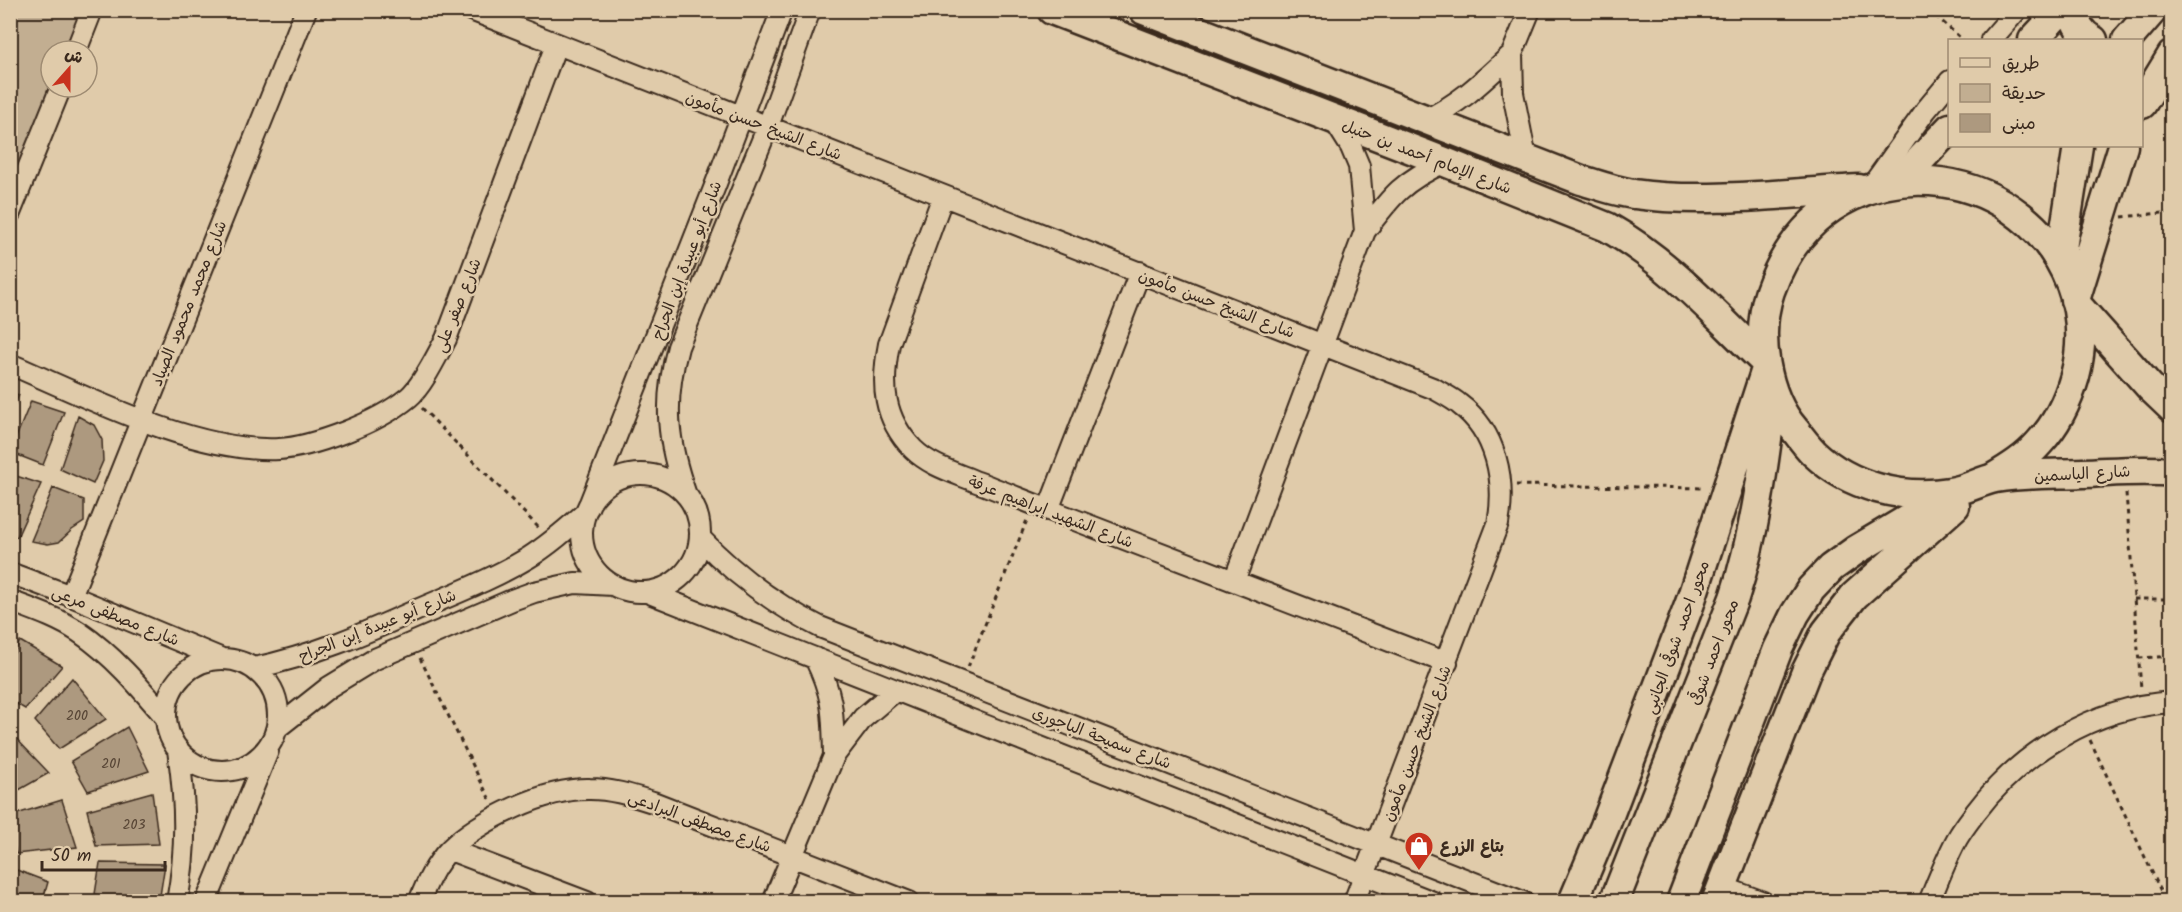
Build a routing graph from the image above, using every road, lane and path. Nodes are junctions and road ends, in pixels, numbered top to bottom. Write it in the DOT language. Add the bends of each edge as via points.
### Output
graph roads {
  1 [pos="92,10"];
  2 [pos="306,10"];
  3 [pos="471,10"];
  4 [pos="782,10"];
  5 [pos="810,10"];
  6 [pos="1052,10"];
  7 [pos="1144,10"];
  8 [pos="1530,10"];
  9 [pos="1929,10"];
  10 [pos="2017,10"];
  11 [pos="2061,10"];
  12 [pos="2073,10"];
  13 [pos="2153,10"];
  14 [pos="81,39"];
  15 [pos="1963,39"];
  16 [pos="1992,39"];
  17 [pos="2034,39"];
  18 [pos="2092,39"];
  19 [pos="2128,39"];
  20 [pos="556,45"];
  21 [pos="1512,54"];
  22 [pos="2172,54"];
  23 [pos="1327,81"];
  24 [pos="1948,83"];
  25 [pos="56,99"];
  26 [pos="2143,102"];
  27 [pos="742,116"];
  28 [pos="1325,116"];
  29 [pos="1425,120"];
  30 [pos="768,126"];
  31 [pos="1948,130"];
  32 [pos="2079,147"];
  33 [pos="2123,147"];
  34 [pos="1526,158"];
  35 [pos="1445,162"];
  36 [pos="1900,181"];
  37 [pos="1869,188"];
  38 [pos="943,196"];
  39 [pos="2172,212"];
  40 [pos="10,213"];
  41 [pos="2100,219"];
  42 [pos="1365,231"];
  43 [pos="2060,261"];
  44 [pos="1140,272"];
  45 [pos="2076,303"];
  46 [pos="1323,344"];
  47 [pos="10,364"];
  48 [pos="1768,375"];
  49 [pos="410,396"];
  50 [pos="2172,408"];
  51 [pos="141,420"];
  52 [pos="2124,470"];
  53 [pos="2172,472"];
  54 [pos="1986,481"];
  55 [pos="1502,484"];
  56 [pos="1726,488"];
  57 [pos="1952,492"];
  58 [pos="686,495"];
  59 [pos="1041,507"];
  60 [pos="587,510"];
  61 [pos="700,538"];
  62 [pos="552,541"];
  63 [pos="10,573"];
  64 [pos="1234,581"];
  65 [pos="613,585"];
  66 [pos="647,592"];
  67 [pos="71,596"];
  68 [pos="2134,599"];
  69 [pos="2172,599"];
  70 [pos="10,601"];
  71 [pos="412,643"];
  72 [pos="2172,656"];
  73 [pos="220,658"];
  74 [pos="815,658"];
  75 [pos="2139,658"];
  76 [pos="1447,663"];
  77 [pos="254,668"];
  78 [pos="962,683"];
  79 [pos="896,690"];
  80 [pos="2172,702"];
  81 [pos="2142,706"];
  82 [pos="166,718"];
  83 [pos="2083,725"];
  84 [pos="274,736"];
  85 [pos="178,750"];
  86 [pos="834,756"];
  87 [pos="498,817"];
  88 [pos="1376,844"];
  89 [pos="450,850"];
  90 [pos="792,856"];
  91 [pos="1364,874"];
  92 [pos="1719,894"];
  93 [pos="177,902"];
  94 [pos="206,902"];
  95 [pos="419,902"];
  96 [pos="587,902"];
  97 [pos="773,902"];
  98 [pos="909,902"];
  99 [pos="1353,902"];
  100 [pos="1433,902"];
  101 [pos="1524,902"];
  102 [pos="1573,902"];
  103 [pos="1614,902"];
  104 [pos="1681,902"];
  105 [pos="1762,902"];
  106 [pos="1929,902"];
  107 [pos="2166,902"];
  1 -- 14 [label="street"];
  2 -- 51 [label="street, شارع محمد محمود الصياد"];
  3 -- 20 [label="street, شارع الشيخ حسن مأمون"];
  4 -- 27 [label="street, شارع أبو عبيدة إبن الجراح"];
  5 -- 30 [label="street, شارع أبو عبيدة إبن الجراح"];
  6 -- 28 [label="street, شارع الإمام أحمد بن حنبل"];
  7 -- 23 [label="street, شارع الإمام أحمد بن حنبل"];
  8 -- 21 [label="street"];
  9 -- 15 [label="path"];
  10 -- 16 [label="street"];
  11 -- 17 [label="street"];
  12 -- 18 [label="street" via="2081,31"];
  13 -- 19 [label="street"];
  20 -- 27 [label="street, شارع الشيخ حسن مأمون"];
  20 -- 49 [label="street, شارع صفر على" via="446,339"];
  21 -- 29 [label="street" via="1466,96"];
  21 -- 34 [label="street" via="1513,93"];
  22 -- 26 [label="street"];
  23 -- 28 [label="street"];
  23 -- 29 [label="street, شارع الإمام أحمد بن حنبل"];
  24 -- 37 [label="street"];
  25 -- 40 [label="street"];
  27 -- 30 [label="street, شارع الشيخ حسن مأمون"];
  27 -- 60 [label="street, شارع أبو عبيدة إبن الجراح"];
  28 -- 35 [label="street, شارع الإمام أحمد بن حنبل"];
  28 -- 42 [label="street" via="1351,147 1359,166"];
  29 -- 34 [label="street, شارع الإمام أحمد بن حنبل"];
  30 -- 38 [label="street, شارع الشيخ حسن مأمون"];
  30 -- 58 [label="street, شارع أبو عبيدة إبن الجراح" via="674,364 669,387 669,426 674,461"];
  31 -- 36 [label="street"];
  32 -- 43 [label="street"];
  33 -- 41 [label="street"];
  34 -- 37 [label="street, شارع الإمام أحمد بن حنبل" via="1581,180 1632,194 1666,198"];
  35 -- 42 [label="street" via="1403,185"];
  35 -- 48 [label="street, شارع الإمام أحمد بن حنبل" via="1631,240 1653,257"];
  36 -- 37 [label="street"];
  36 -- 43 [label="street" via="1939,180 1976,189 2009,206 2038,231"];
  37 -- 48 [label="street" via="1839,202 1814,221 1783,262 1767,300 1763,331"];
  38 -- 44 [label="street, شارع الشيخ حسن مأمون"];
  38 -- 59 [label="street, شارع الشهيد إبراهيم عرفة" via="889,344 884,369 888,408 900,434 929,461"];
  39 -- 41 [label="path"];
  41 -- 45 [label="street"];
  42 -- 46 [label="street"];
  43 -- 45 [label="street"];
  44 -- 46 [label="street, شارع الشيخ حسن مأمون"];
  44 -- 59 [label="street"];
  45 -- 50 [label="street"];
  45 -- 54 [label="street" via="2078,364 2057,419 2040,443 2018,463"];
  46 -- 55 [label="street, شارع الشيخ حسن مأمون" via="1435,389 1461,405 1482,428 1496,455"];
  46 -- 64 [label="street"];
  47 -- 51 [label="street, شارع صفر على"];
  48 -- 56 [label="street, محور احمد شوقى الجانبى"];
  48 -- 57 [label="street" via="1790,426 1815,453 1845,475 1879,489 1915,495"];
  48 -- 103 [label="street, محور احمد شوقى" via="1760,495 1747,560"];
  49 -- 51 [label="street, شارع صفر على" via="354,428 280,449 248,448 200,438"];
  49 -- 62 [label="path"];
  51 -- 67 [label="street, شارع محمد محمود الصياد"];
  52 -- 53 [label="street, شارع الياسمين"];
  52 -- 54 [label="street, شارع الياسمين"];
  52 -- 68 [label="path"];
  54 -- 57 [label="street"];
  54 -- 92 [label="street" via="1854,597 1826,632 1806,672"];
  55 -- 56 [label="path"];
  55 -- 76 [label="street, شارع الشيخ حسن مأمون" via="1498,524"];
  56 -- 102 [label="street, محور احمد شوقى الجانبى" via="1690,603"];
  57 -- 104 [label="street" via="1832,567 1794,614"];
  58 -- 60 [label="street" via="668,481 645,474 622,477 602,489"];
  58 -- 61 [label="street" via="695,508"];
  59 -- 64 [label="street, شارع الشهيد إبراهيم عرفة"];
  59 -- 78 [label="path"];
  60 -- 62 [label="street, شارع أبو عبيدة إبن الجراح"];
  60 -- 65 [label="street" via="582,534 586,554 597,572"];
  61 -- 66 [label="street" via="695,558 683,575 667,586"];
  61 -- 78 [label="street, شارع سميحة الباجورى" via="743,580 793,614"];
  62 -- 77 [label="street, شارع أبو عبيدة إبن الجراح" via="499,574 352,639 292,660"];
  63 -- 67 [label="street, شارع مصطفى مرعى"];
  64 -- 76 [label="street, شارع الشهيد إبراهيم عرفة"];
  65 -- 66 [label="street"];
  65 -- 71 [label="street, شارع أبو عبيدة إبن الجراح" via="575,583 534,592"];
  66 -- 74 [label="street, شارع سميحة الباجورى"];
  67 -- 73 [label="street, شارع مصطفى مرعى"];
  68 -- 69 [label="path"];
  68 -- 75 [label="path"];
  70 -- 82 [label="street, شارع مصطفى مرعى" via="52,617 98,645"];
  71 -- 84 [label="street, شارع أبو عبيدة إبن الجراح" via="351,672"];
  71 -- 87 [label="path"];
  72 -- 75 [label="path"];
  73 -- 77 [label="street" via="238,660"];
  73 -- 82 [label="street" via="187,670 175,684"];
  74 -- 79 [label="street, شارع سميحة الباجورى"];
  74 -- 86 [label="street" via="830,694"];
  75 -- 81 [label="path"];
  76 -- 88 [label="street, شارع الشيخ حسن مأمون"];
  77 -- 84 [label="street" via="275,694 279,711"];
  78 -- 88 [label="street, شارع سميحة الباجورى"];
  79 -- 86 [label="street" via="863,717"];
  79 -- 91 [label="street, شارع سميحة الباجورى"];
  80 -- 81 [label="street"];
  81 -- 83 [label="street"];
  82 -- 85 [label="street" via="169,735"];
  83 -- 106 [label="street" via="2034,753 1991,792 1958,837"];
  83 -- 107 [label="path"];
  84 -- 85 [label="street" via="259,758 226,771 200,766"];
  84 -- 94 [label="street, شارع أبو عبيدة إبن الجراح"];
  85 -- 93 [label="street" via="185,827"];
  86 -- 90 [label="street"];
  87 -- 89 [label="street, شارع مصطفى البرادعى"];
  87 -- 90 [label="street, شارع مصطفى البرادعى" via="530,800 559,791 591,789 622,793"];
  88 -- 91 [label="street, شارع الشيخ حسن مأمون"];
  88 -- 101 [label="street, شارع سميحة الباجورى"];
  89 -- 95 [label="street, شارع مصطفى البرادعى" via="429,877"];
  89 -- 96 [label="street"];
  90 -- 97 [label="street"];
  90 -- 98 [label="street, شارع مصطفى البرادعى"];
  91 -- 99 [label="street, شارع الشيخ حسن مأمون"];
  91 -- 100 [label="street, شارع سميحة الباجورى"];
  92 -- 105 [label="street"];
}
